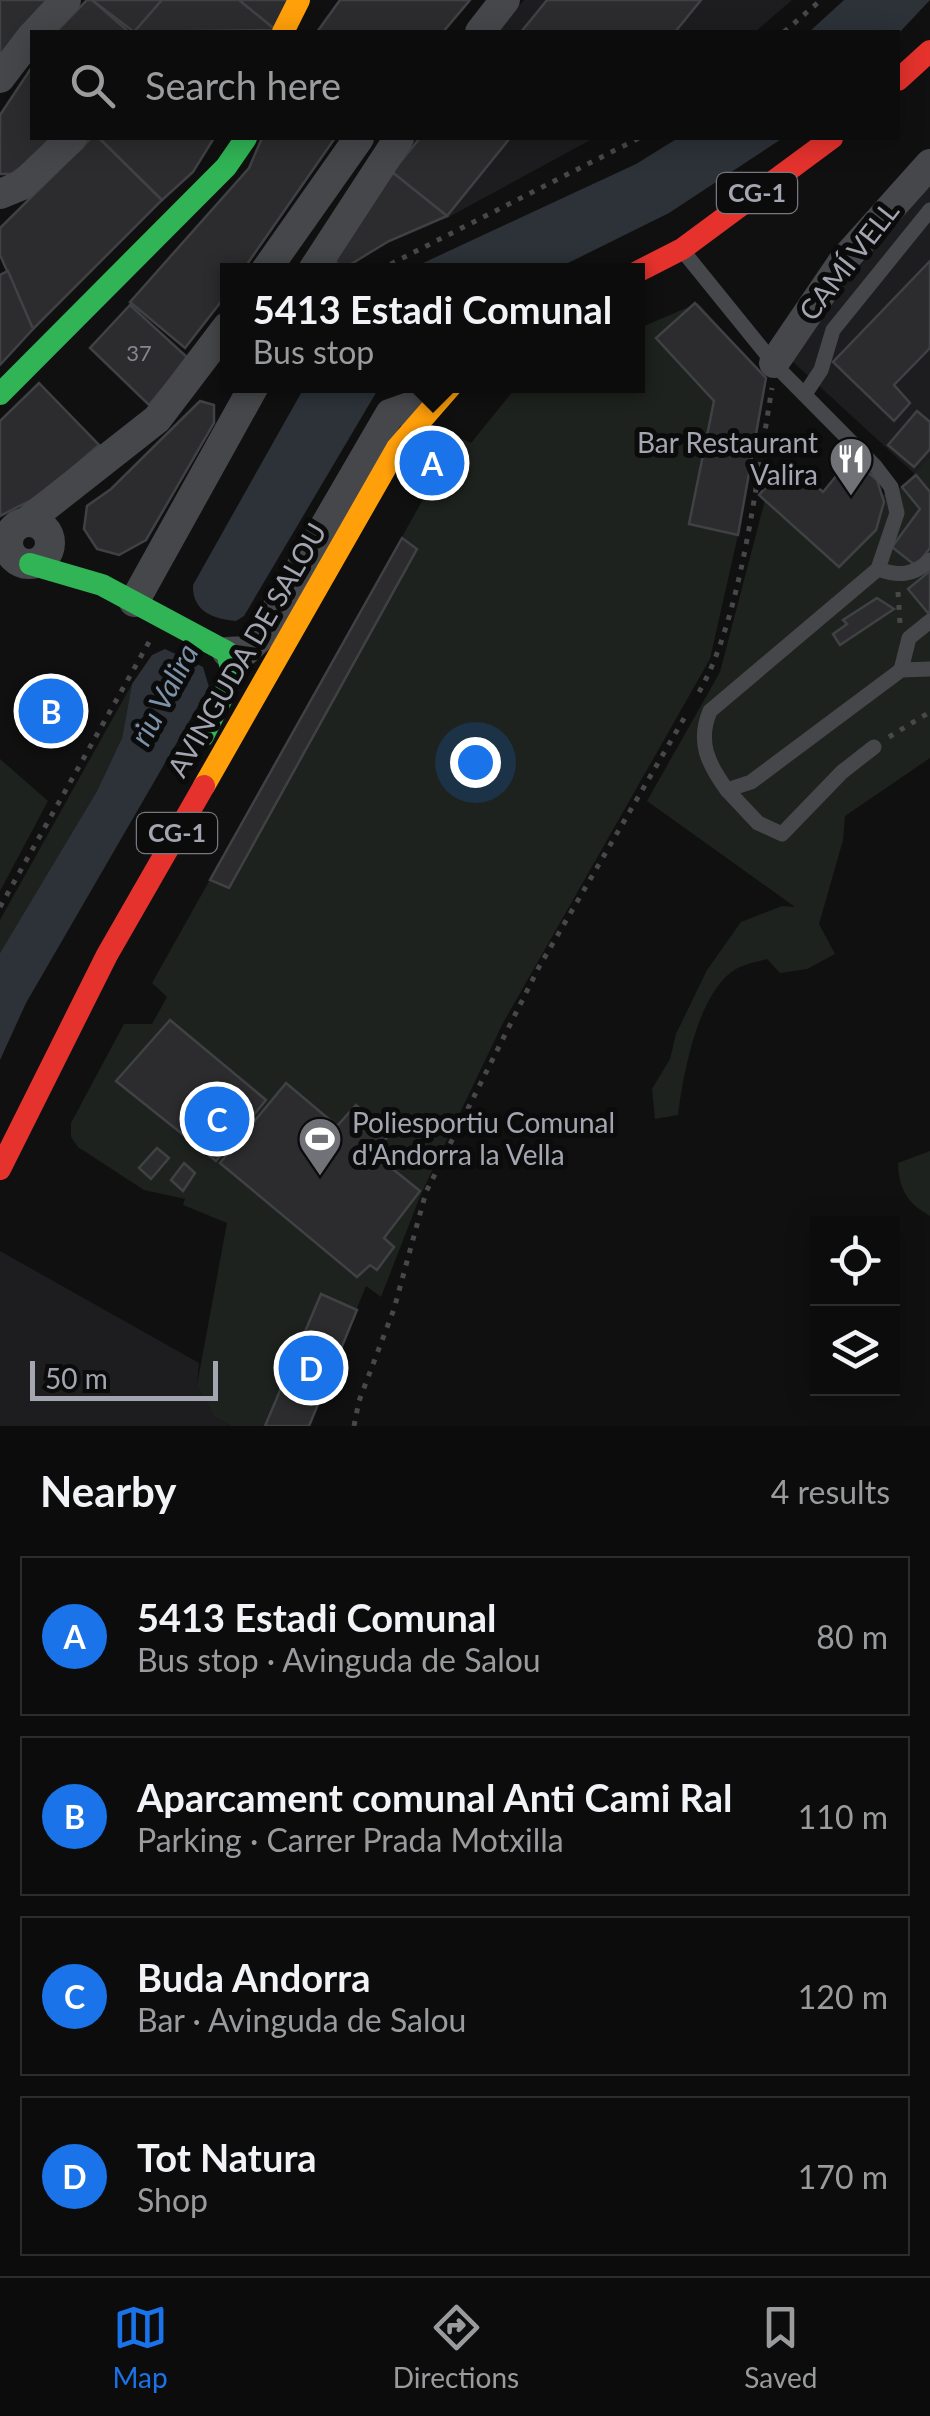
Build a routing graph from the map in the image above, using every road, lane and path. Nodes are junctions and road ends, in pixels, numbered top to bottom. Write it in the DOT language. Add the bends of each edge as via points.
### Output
graph roads {
  1 [pos="66,0"];
  2 [pos="300,0"];
  3 [pos="321,0"];
  4 [pos="506,0"];
  5 [pos="821,0"];
  6 [pos="38,30"];
  7 [pos="283,30"];
  8 [pos="306,30"];
  9 [pos="482,30"];
  10 [pos="786,30"];
  11 [pos="30,39"];
  12 [pos="930,51"];
  13 [pos="0,78"];
  14 [pos="900,78"];
  15 [pos="70,140"];
  16 [pos="229,140"];
  17 [pos="245,140"];
  18 [pos="358,140"];
  19 [pos="398,140"];
  20 [pos="635,140"];
  21 [pos="829,140"];
  22 [pos="930,164"];
  23 [pos="0,194"];
  24 [pos="930,210"];
  25 [pos="151,242"];
  26 [pos="682,248"];
  27 [pos="271,263"];
  28 [pos="319,263"];
  29 [pos="393,263"];
  30 [pos="645,268"];
  31 [pos="220,336"];
  32 [pos="775,364"];
  33 [pos="250,393"];
  34 [pos="441,393"];
  35 [pos="444,393"];
  36 [pos="0,394"];
  37 [pos="805,394"];
  38 [pos="16,560"];
  39 [pos="930,560"];
  40 [pos="878,569"];
  41 [pos="134,602"];
  42 [pos="161,620"];
  43 [pos="930,621"];
  44 [pos="227,652"];
  45 [pos="902,670"];
  46 [pos="930,670"];
  47 [pos="930,712"];
  48 [pos="874,747"];
  49 [pos="190,758"];
  50 [pos="728,790"];
  51 [pos="0,906"];
  52 [pos="56,1002"];
  53 [pos="5,1160"];
  54 [pos="354,1426"];
  1 -- 6 [label="street"];
  2 -- 7 [label="main road"];
  3 -- 8 [label="main road"];
  4 -- 9 [label="street"];
  5 -- 10 [label="path"];
  11 -- 13 [label="street"];
  12 -- 14 [label="main road"];
  15 -- 23 [label="street" via="22,184"];
  16 -- 25 [label="main road"];
  17 -- 25 [label="main road"];
  18 -- 27 [label="street"];
  19 -- 28 [label="street"];
  20 -- 29 [label="path"];
  21 -- 26 [label="main road, CG-1"];
  22 -- 32 [label="street, CAMÍ VELL" via="844,260"];
  24 -- 37 [label="lane" via="833,330 821,370"];
  25 -- 36 [label="main road"];
  26 -- 30 [label="main road, CG-1"];
  26 -- 32 [label="lane"];
  31 -- 38 [label="street" via="158,418 26,522 39,525 50,540 44,558"];
  32 -- 37 [label="lane"];
  32 -- 54 [label="path" via="715,664 539,967 426,1192"];
  33 -- 41 [label="street"];
  34 -- 44 [label="street" via="390,414 254,646"];
  35 -- 53 [label="main road, AVINGUDA DE SALOU / CG-1" via="397,448 124,924"];
  37 -- 40 [label="lane" via="891,488 896,513"];
  38 -- 41 [label="main road" via="58,567"];
  39 -- 40 [label="lane" via="916,572"];
  40 -- 50 [label="lane" via="710,711 702,741"];
  41 -- 42 [label="main road"];
  42 -- 44 [label="main road"];
  42 -- 51 [label="path"];
  43 -- 45 [label="lane" via="909,638"];
  44 -- 49 [label="main road" via="234,666 229,690"];
  45 -- 46 [label="lane"];
  45 -- 50 [label="lane" via="751,782"];
  47 -- 48 [label="path"];
  48 -- 50 [label="lane" via="782,834 758,824"];
  52 -- 53 [label="main road"];
}
